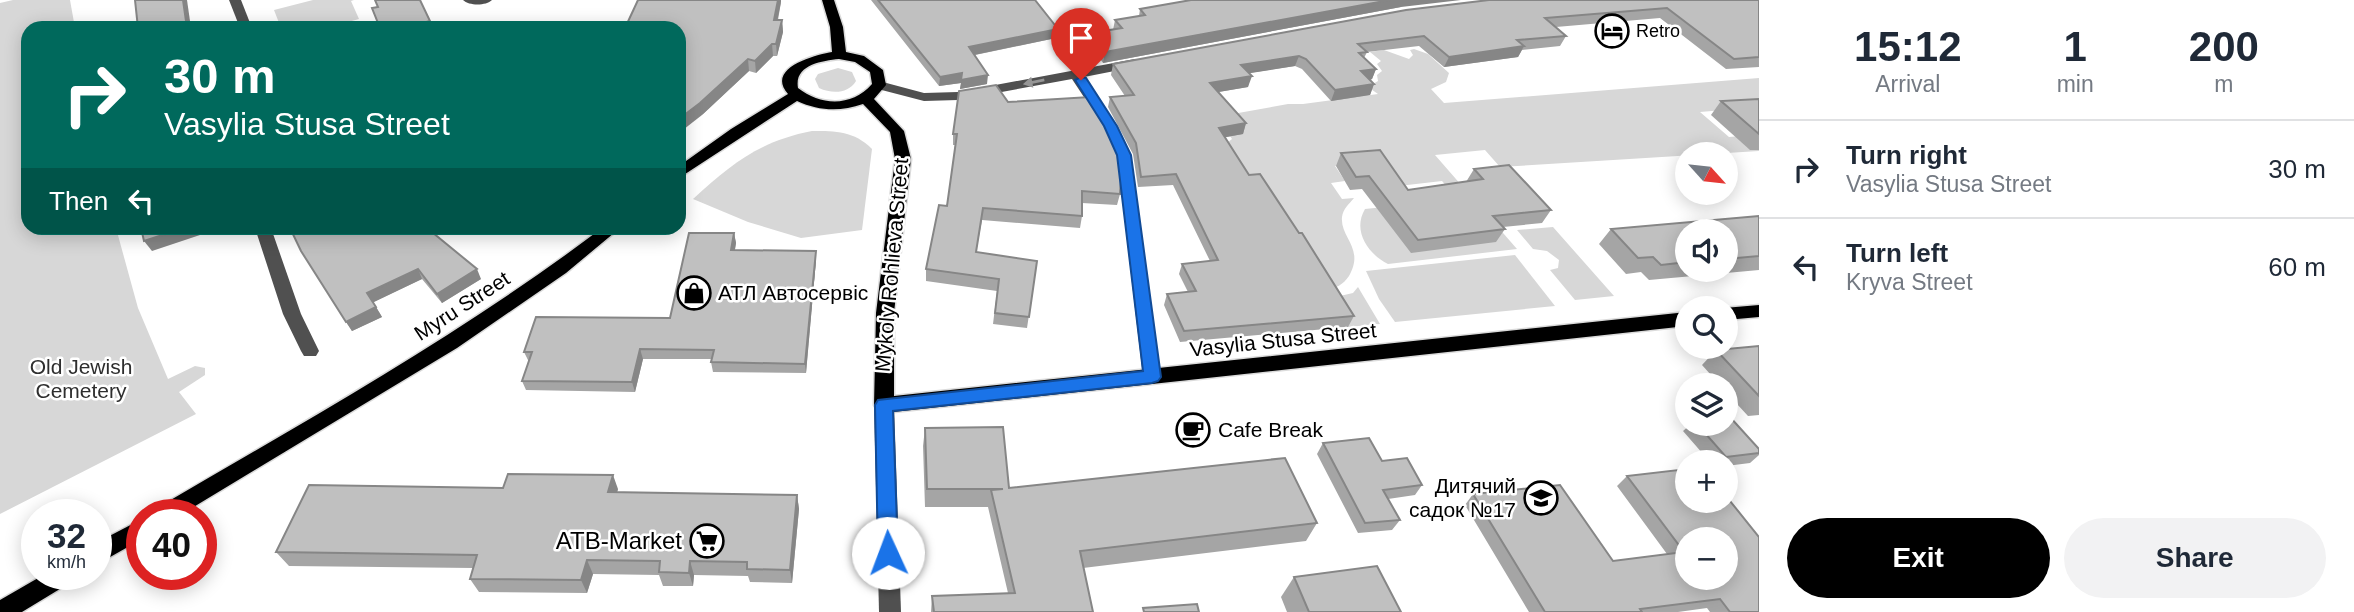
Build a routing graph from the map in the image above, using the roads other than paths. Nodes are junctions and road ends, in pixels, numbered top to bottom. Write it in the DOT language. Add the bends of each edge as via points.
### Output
graph roads {
  1 [pos="236,0"];
  2 [pos="469,0"];
  3 [pos="486,0"];
  4 [pos="828,0"];
  5 [pos="244,21"];
  6 [pos="839,55"];
  7 [pos="1144,62"];
  8 [pos="1076,74"];
  9 [pos="879,85"];
  10 [pos="797,95"];
  11 [pos="866,99"];
  12 [pos="686,168"];
  13 [pos="265,235"];
  14 [pos="603,235"];
  15 [pos="1759,311"];
  16 [pos="1738,313"];
  17 [pos="1675,319"];
  18 [pos="310,351"];
  19 [pos="1152,377"];
  20 [pos="884,405"];
  21 [pos="189,499"];
  22 [pos="38,590"];
  23 [pos="1,612"];
  24 [pos="890,612"];
  1 -- 5 [label="street"];
  2 -- 3 [label="street"];
  4 -- 6 [label="main road" via="836,16"];
  6 -- 9 [label="main road" via="869,63"];
  6 -- 10 [label="main road" via="820,57 797,68 789,84"];
  7 -- 8 [label="street"];
  8 -- 9 [label="street, one-way" via="939,98"];
  8 -- 19 [label="street" via="1124,155"];
  9 -- 11 [label="main road"];
  10 -- 11 [label="main road" via="825,106"];
  10 -- 12 [label="main road"];
  11 -- 20 [label="main road, Mykoly Rohlieva Street" via="897,131 904,159 885,313"];
  13 -- 18 [label="street" via="292,314"];
  14 -- 21 [label="main road, Myru Street" via="505,306"];
  15 -- 16 [label="main road"];
  17 -- 19 [label="main road, Vasylia Stusa Street"];
  19 -- 20 [label="main road, Vasylia Stusa Street"];
  20 -- 24 [label="street, Mykoly Rohlieva Street"];
  22 -- 23 [label="main road"];
}
